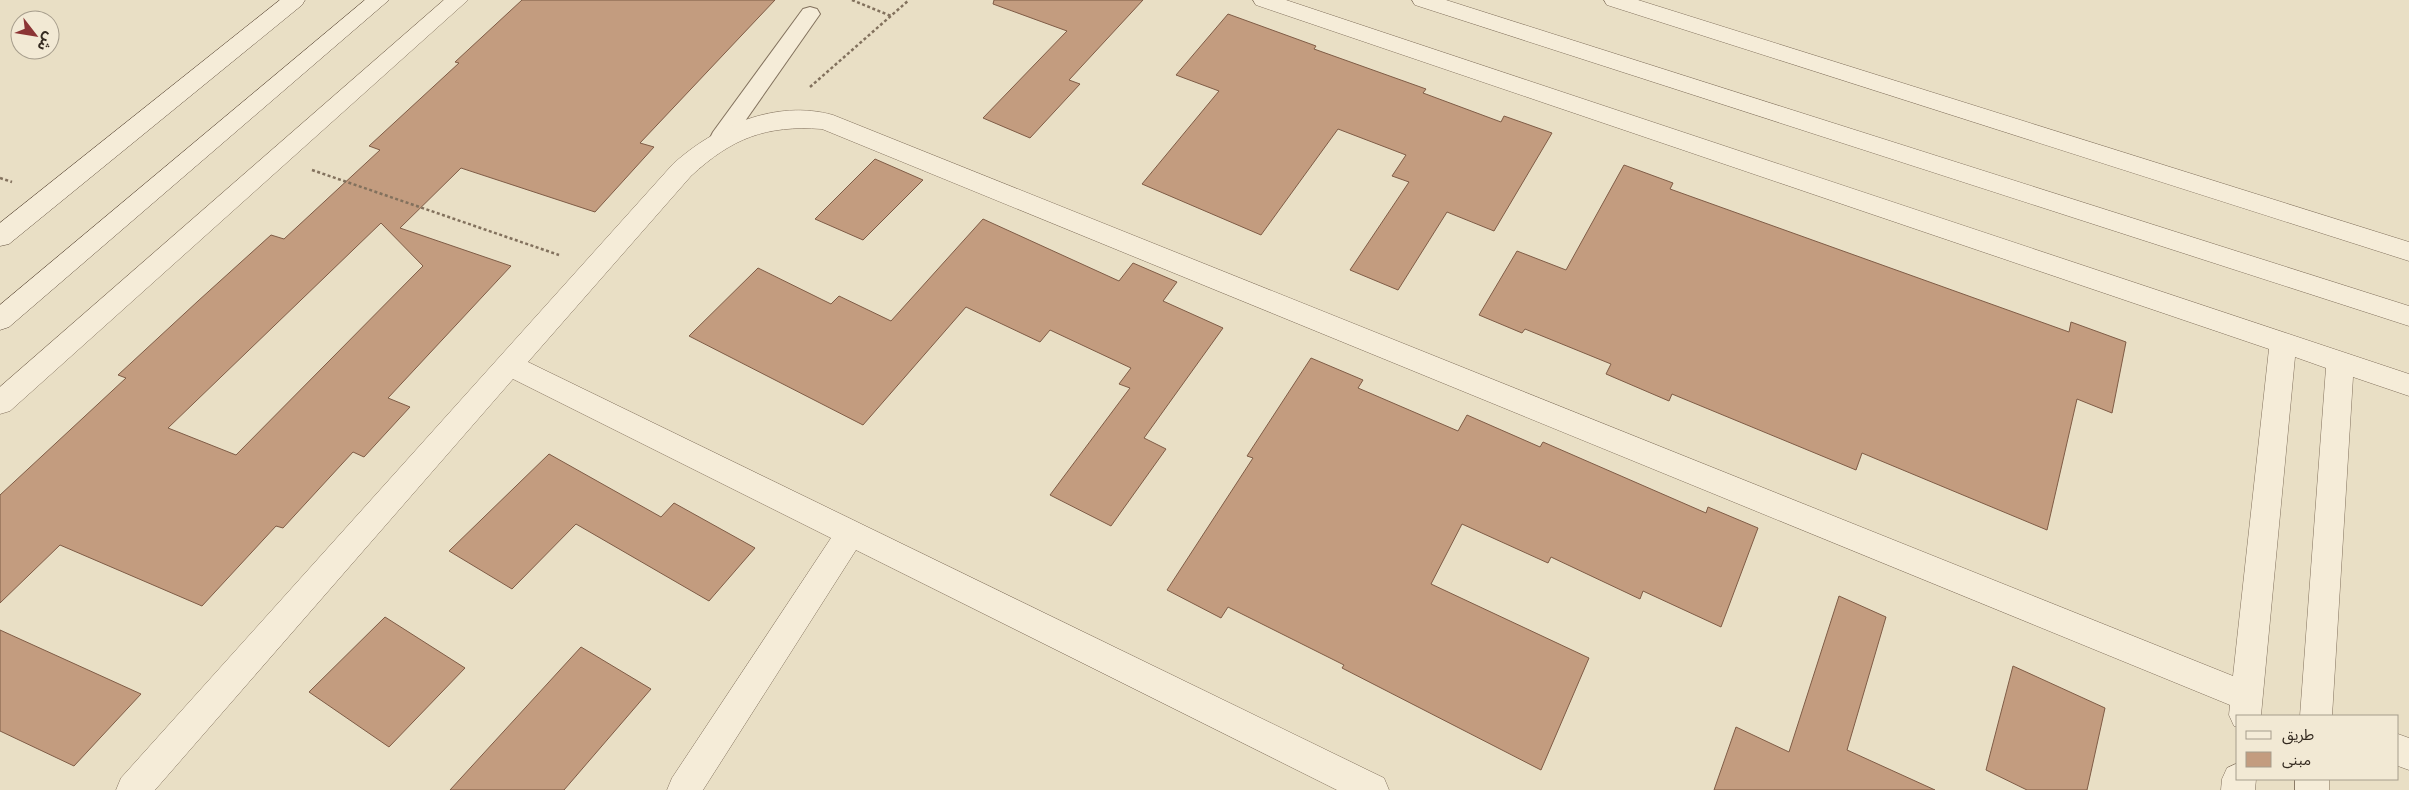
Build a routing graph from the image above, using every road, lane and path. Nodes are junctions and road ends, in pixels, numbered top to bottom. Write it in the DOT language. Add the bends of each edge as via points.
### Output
graph roads {
  1 [pos="294,0"];
  2 [pos="378,0"];
  3 [pos="457,0"];
  4 [pos="852,0"];
  5 [pos="909,0"];
  6 [pos="1264,0"];
  7 [pos="1423,0"];
  8 [pos="1615,0"];
  9 [pos="810,14"];
  10 [pos="891,16"];
  11 [pos="773,121"];
  12 [pos="721,138"];
  13 [pos="277,158"];
  14 [pos="0,237"];
  15 [pos="2409,252"];
  16 [pos="595,268"];
  17 [pos="2409,316"];
  18 [pos="0,320"];
  19 [pos="2283,344"];
  20 [pos="2340,362"];
  21 [pos="509,365"];
  22 [pos="2409,384"];
  23 [pos="0,403"];
  24 [pos="851,533"];
  25 [pos="2246,707"];
  26 [pos="2316,715"];
  27 [pos="133,790"];
  28 [pos="684,790"];
  29 [pos="1372,790"];
  1 -- 14 [label="street"];
  2 -- 18 [label="street"];
  3 -- 13 [label="street"];
  4 -- 10 [label="path"];
  5 -- 10 [label="path"];
  6 -- 19 [label="street"];
  7 -- 17 [label="street"];
  8 -- 15 [label="street"];
  9 -- 12 [label="lane"];
  10 -- 11 [label="path"];
  11 -- 12 [label="street" via="746,127"];
  11 -- 25 [label="street" via="799,118 825,121"];
  12 -- 16 [label="street" via="682,170"];
  13 -- 16 [label="path"];
  13 -- 23 [label="street"];
  16 -- 21 [label="street"];
  19 -- 20 [label="street"];
  19 -- 25 [label="street"];
  20 -- 22 [label="street"];
  20 -- 26 [label="street"];
  21 -- 24 [label="street"];
  21 -- 27 [label="street"];
  24 -- 28 [label="street"];
  24 -- 29 [label="street"];
}
